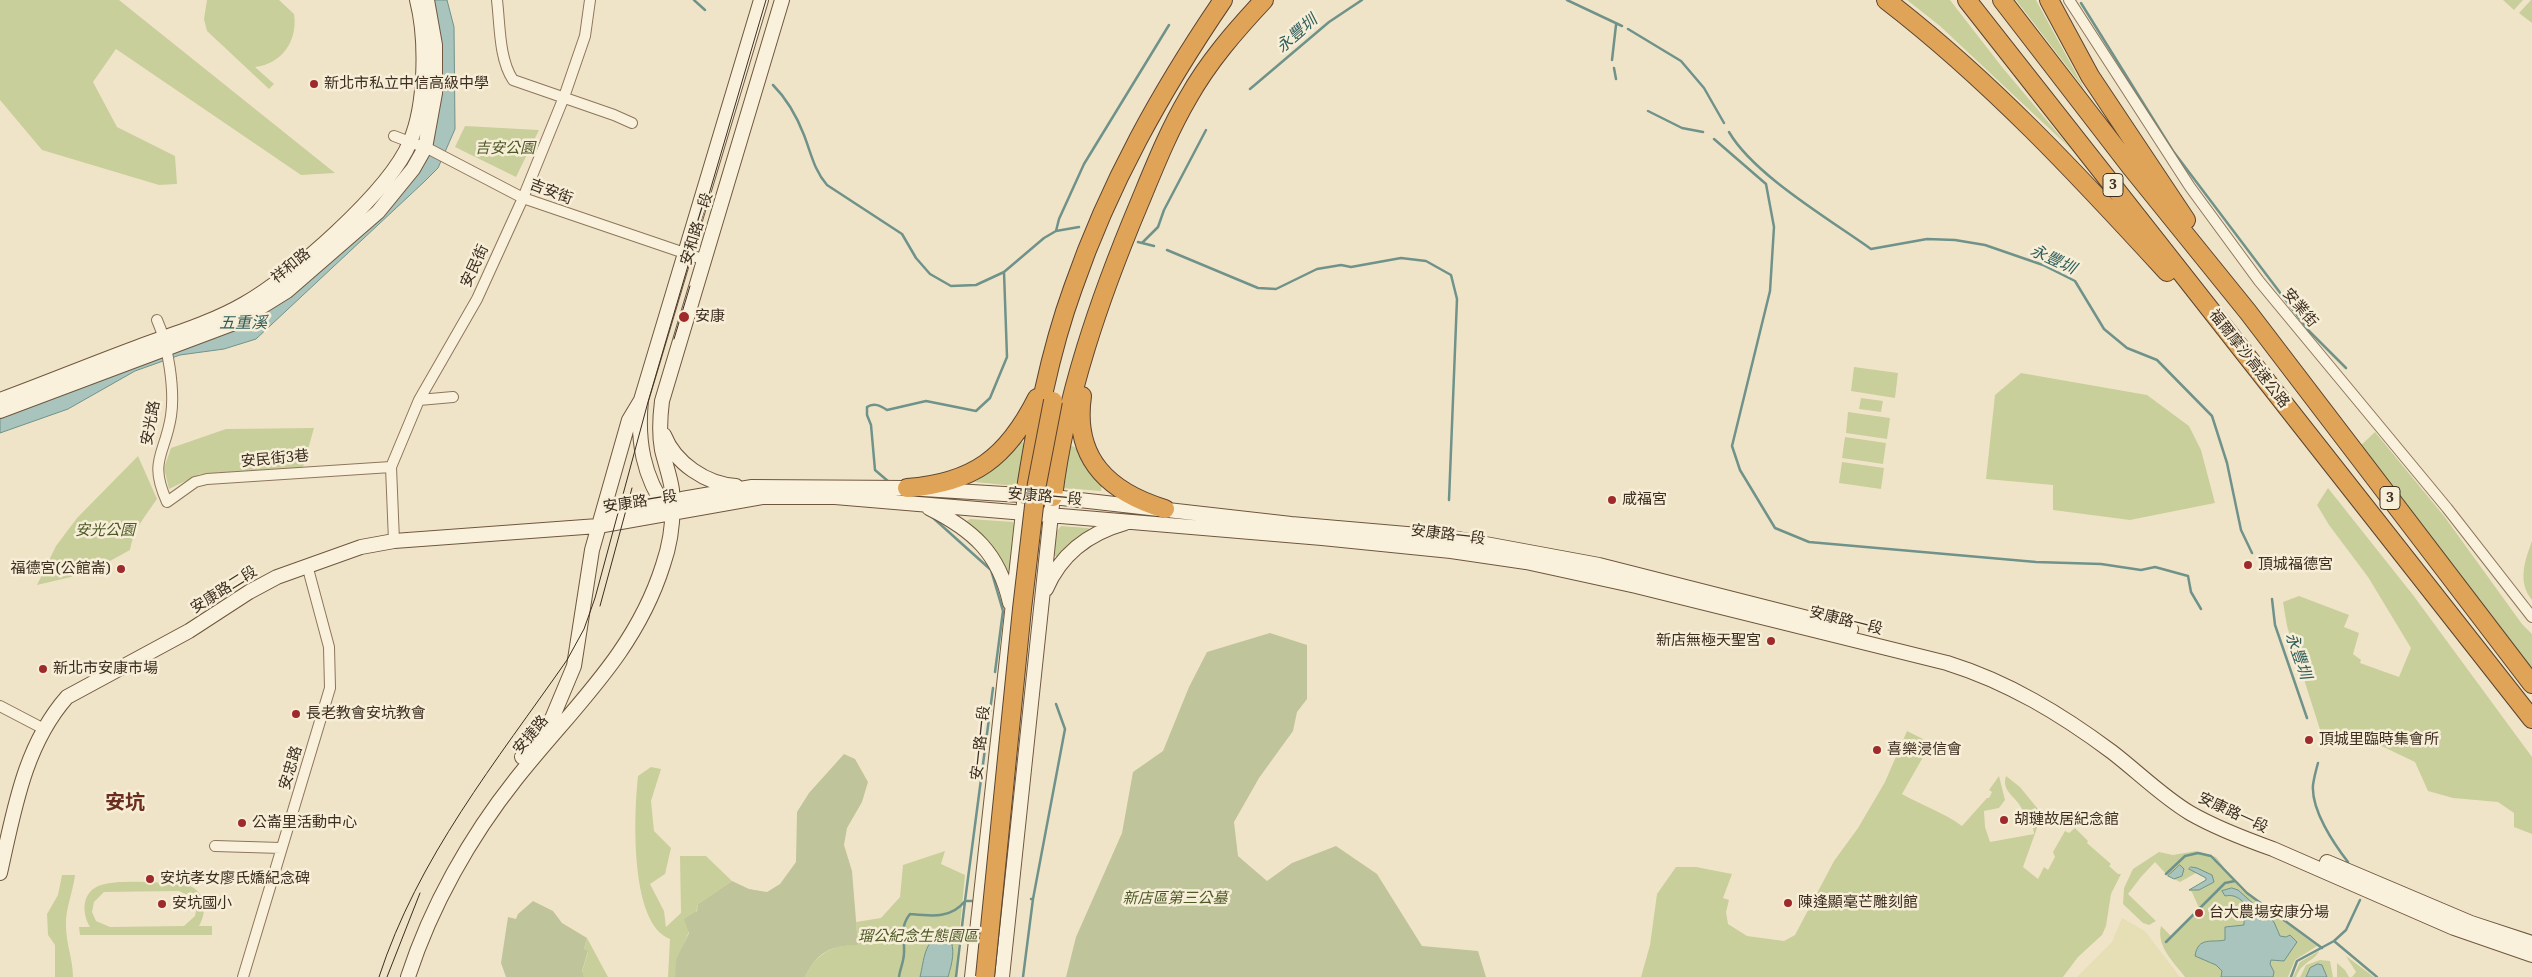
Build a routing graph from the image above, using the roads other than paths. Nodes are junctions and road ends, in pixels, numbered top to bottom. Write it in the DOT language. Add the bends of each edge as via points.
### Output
graph roads {
  1 [pos="417,0"];
  2 [pos="427,0"];
  3 [pos="497,0"];
  4 [pos="590,0"];
  5 [pos="761,0"];
  6 [pos="782,0"];
  7 [pos="1223,0"];
  8 [pos="1264,0"];
  9 [pos="1886,0"];
  10 [pos="1967,0"];
  11 [pos="2002,0"];
  12 [pos="2049,0"];
  13 [pos="2069,0"];
  14 [pos="1168,83"];
  15 [pos="564,97"];
  16 [pos="1188,98"];
  17 [pos="632,123"];
  18 [pos="394,136"];
  19 [pos="410,143"];
  20 [pos="428,149"];
  21 [pos="523,198"];
  22 [pos="685,254"];
  23 [pos="704,260"];
  24 [pos="2248,312"];
  25 [pos="157,320"];
  26 [pos="1091,334"];
  27 [pos="166,343"];
  28 [pos="1050,367"];
  29 [pos="2258,371"];
  30 [pos="453,397"];
  31 [pos="0,398"];
  32 [pos="419,400"];
  33 [pos="641,400"];
  34 [pos="1058,401"];
  35 [pos="0,411"];
  36 [pos="661,425"];
  37 [pos="391,467"];
  38 [pos="752,488"];
  39 [pos="907,488"];
  40 [pos="168,502"];
  41 [pos="1024,503"];
  42 [pos="921,504"];
  43 [pos="668,506"];
  44 [pos="1052,506"];
  45 [pos="1165,509"];
  46 [pos="1132,521"];
  47 [pos="598,526"];
  48 [pos="394,541"];
  49 [pos="307,564"];
  50 [pos="1041,602"];
  51 [pos="1012,613"];
  52 [pos="2532,617"];
  53 [pos="1005,681"];
  54 [pos="1032,684"];
  55 [pos="2532,684"];
  56 [pos="0,706"];
  57 [pos="2532,719"];
  58 [pos="44,730"];
  59 [pos="538,745"];
  60 [pos="215,846"];
  61 [pos="282,848"];
  62 [pos="0,872"];
  63 [pos="2532,943"];
  64 [pos="2532,955"];
  65 [pos="243,977"];
  66 [pos="398,977"];
  67 [pos="408,977"];
  68 [pos="972,977"];
  69 [pos="985,977"];
  70 [pos="994,977"];
  71 [pos="1002,977"];
  1 -- 19 [label="main road, 祥和路" via="424,74"];
  2 -- 20 [label="main road, 祥和路" via="435,46 435,94"];
  3 -- 15 [label="street" via="508,72 514,80"];
  4 -- 15 [label="street, 安民街" via="584,36"];
  5 -- 22 [label="main road, 安和路一段"];
  6 -- 23 [label="main road, 安和路一段"];
  7 -- 14 [label="highway"];
  8 -- 16 [label="highway" via="1233,34"];
  9 -- 29 [label="highway" via="1972,72 2069,165"];
  10 -- 29 [label="highway, 福爾摩沙高速公路 / 3"];
  11 -- 24 [label="highway, 福爾摩沙高速公路 / 3"];
  12 -- 24 [label="highway" via="2090,76"];
  13 -- 52 [label="street, 安業街" via="2190,186 2259,282 2447,508"];
  14 -- 28 [label="highway" via="1124,164 1085,256"];
  14 -- 34 [label="highway" via="1160,111 1129,177 1082,294 1065,351"];
  15 -- 17 [label="street"];
  15 -- 21 [label="street, 安民街"];
  16 -- 26 [label="highway" via="1156,162"];
  16 -- 34 [label="highway" via="1169,118 1118,230 1087,310"];
  18 -- 19 [label="street, 吉安街"];
  19 -- 20 [label="street, 吉安街"];
  19 -- 27 [label="main road, 祥和路" via="399,164 369,198 278,284"];
  20 -- 21 [label="street, 吉安街"];
  20 -- 27 [label="main road, 祥和路" via="378,212 287,291 237,322"];
  21 -- 22 [label="street, 吉安街"];
  21 -- 32 [label="street, 安民街" via="476,299"];
  22 -- 23 [label="street, 吉安街"];
  22 -- 33 [label="main road, 安和路一段"];
  23 -- 36 [label="main road, 安和路一段" via="665,387"];
  24 -- 55 [label="highway, 福爾摩沙高速公路 / 3"];
  25 -- 27 [label="street, 安光路"];
  26 -- 44 [label="highway" via="1068,419"];
  26 -- 45 [label="highway" via="1080,412 1082,438 1087,451 1099,471 1120,490"];
  27 -- 31 [label="main road, 祥和路"];
  27 -- 35 [label="main road, 祥和路"];
  27 -- 40 [label="street, 安光路" via="171,415 157,468"];
  28 -- 39 [label="highway" via="1020,429 1004,450 969,475 949,482"];
  28 -- 41 [label="highway"];
  29 -- 57 [label="highway, 福爾摩沙高速公路 / 3"];
  30 -- 32 [label="street"];
  32 -- 37 [label="street, 安民街"];
  33 -- 43 [label="main road, 安和路一段" via="639,437 642,453 649,480"];
  33 -- 47 [label="main road, 安和路一段" via="629,420"];
  34 -- 69 [label="highway, bridge" via="1038,481"];
  34 -- 70 [label="highway" via="1044,498"];
  36 -- 38 [label="main road" via="668,444 692,470 717,482"];
  36 -- 43 [label="main road, 安和路一段" via="662,450 670,481"];
  37 -- 40 [label="street, 安民街3巷" via="207,479 195,482"];
  37 -- 48 [label="street, 安民街"];
  38 -- 39 [label="main road, 安康路一段"];
  38 -- 43 [label="main road, 安康路一段"];
  39 -- 41 [label="main road, 安康路一段"];
  41 -- 42 [label="main road, 安康路一段"];
  41 -- 44 [label="main road, 安康路一段"];
  41 -- 51 [label="main road, 安一路一段"];
  42 -- 43 [label="main road, 安康路一段" via="782,496"];
  42 -- 51 [label="main road" via="963,528 987,550 1003,578"];
  43 -- 47 [label="main road, 安康路一段" via="614,514"];
  43 -- 59 [label="main road, 安捷路" via="671,530 664,564 641,620 607,671"];
  44 -- 45 [label="main road, 安康路一段"];
  44 -- 46 [label="main road, 安康路一段"];
  44 -- 50 [label="main road"];
  45 -- 63 [label="main road, 安康路一段" via="1452,538 1545,554 1949,655 2022,684 2052,700 2194,806 2471,923"];
  46 -- 50 [label="main road" via="1109,528 1077,546 1055,571"];
  46 -- 64 [label="main road, 安康路一段" via="1451,550 1526,562 1620,582 1956,666 2017,690 2049,708 2190,813 2454,928"];
  47 -- 48 [label="main road, 安康路二段"];
  47 -- 59 [label="main road, 安捷路" via="586,579 574,666"];
  48 -- 49 [label="main road, 安康路二段" via="360,547"];
  49 -- 58 [label="main road, 安康路二段" via="249,592 190,632 67,698"];
  49 -- 61 [label="street, 安忠路" via="329,648 330,688"];
  50 -- 54 [label="main road"];
  51 -- 53 [label="main road, 安一路一段"];
  53 -- 54 [label="main road"];
  53 -- 68 [label="main road, 安一路一段"];
  54 -- 71 [label="main road"];
  56 -- 58 [label="street"];
  58 -- 62 [label="main road, 安康路二段" via="22,779"];
  59 -- 66 [label="main road, 安捷路" via="480,813 449,863"];
  59 -- 67 [label="main road, 安捷路" via="457,868"];
  60 -- 61 [label="street"];
  61 -- 65 [label="street, 安忠路"];
}
